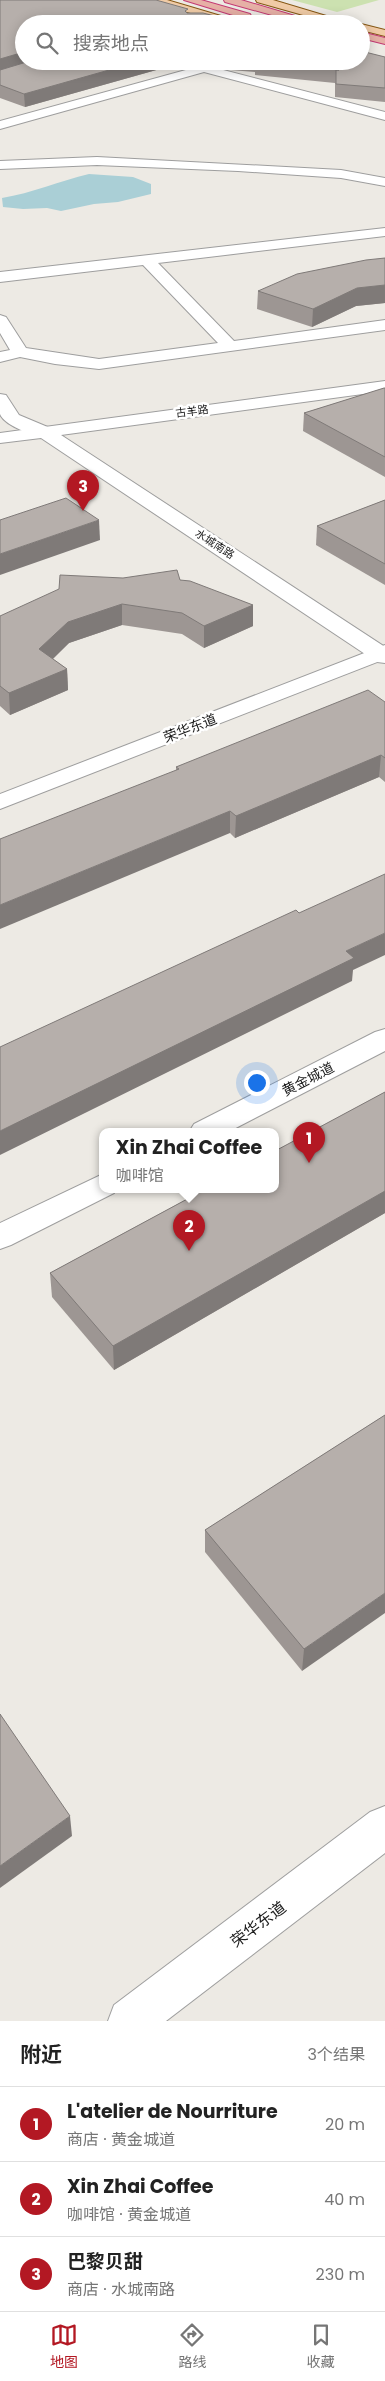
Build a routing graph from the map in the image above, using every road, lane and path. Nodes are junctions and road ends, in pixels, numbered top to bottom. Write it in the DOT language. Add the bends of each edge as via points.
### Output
graph roads {
  1 [pos="155,0"];
  2 [pos="189,0"];
  3 [pos="229,0"];
  4 [pos="260,0"];
  5 [pos="210,15"];
  6 [pos="242,15"];
  7 [pos="284,15"];
  8 [pos="315,15"];
  9 [pos="370,29"];
  10 [pos="385,33"];
  11 [pos="370,37"];
  12 [pos="385,41"];
  13 [pos="370,49"];
  14 [pos="385,53"];
  15 [pos="197,70"];
  16 [pos="212,70"];
  17 [pos="385,116"];
  18 [pos="0,125"];
  19 [pos="0,165"];
  20 [pos="385,171"];
  21 [pos="365,178"];
  22 [pos="385,182"];
  23 [pos="385,232"];
  24 [pos="147,260"];
  25 [pos="0,278"];
  26 [pos="344,316"];
  27 [pos="0,320"];
  28 [pos="385,325"];
  29 [pos="301,336"];
  30 [pos="229,345"];
  31 [pos="20,352"];
  32 [pos="0,356"];
  33 [pos="385,386"];
  34 [pos="0,399"];
  35 [pos="44,432"];
  36 [pos="0,438"];
  37 [pos="383,654"];
  38 [pos="0,802"];
  39 [pos="385,1039"];
  40 [pos="212,1128"];
  41 [pos="99,1186"];
  42 [pos="0,1237"];
  43 [pos="385,1827"];
  44 [pos="130,2021"];
  1 -- 5 [label="main road"];
  2 -- 6 [label="highway"];
  3 -- 7 [label="highway"];
  4 -- 8 [label="main road"];
  9 -- 10 [label="main road"];
  11 -- 12 [label="highway"];
  13 -- 14 [label="highway"];
  15 -- 18 [label="street"];
  16 -- 17 [label="street"];
  19 -- 21 [label="street" via="97,161 238,167"];
  20 -- 21 [label="street"];
  21 -- 22 [label="street"];
  23 -- 24 [label="street"];
  24 -- 25 [label="street"];
  24 -- 30 [label="street"];
  26 -- 29 [label="street"];
  27 -- 31 [label="street"];
  28 -- 29 [label="street"];
  29 -- 30 [label="street"];
  30 -- 31 [label="street" via="99,364"];
  31 -- 32 [label="street"];
  33 -- 35 [label="street, 古羊路"];
  34 -- 35 [label="street, 水城南路" via="12,419"];
  35 -- 36 [label="street, 古羊路"];
  35 -- 37 [label="street, 水城南路"];
  37 -- 38 [label="street, 荣华东道"];
  39 -- 40 [label="street, 黄金城道"];
  41 -- 42 [label="street"];
  43 -- 44 [label="street, 荣华东道"];
}
